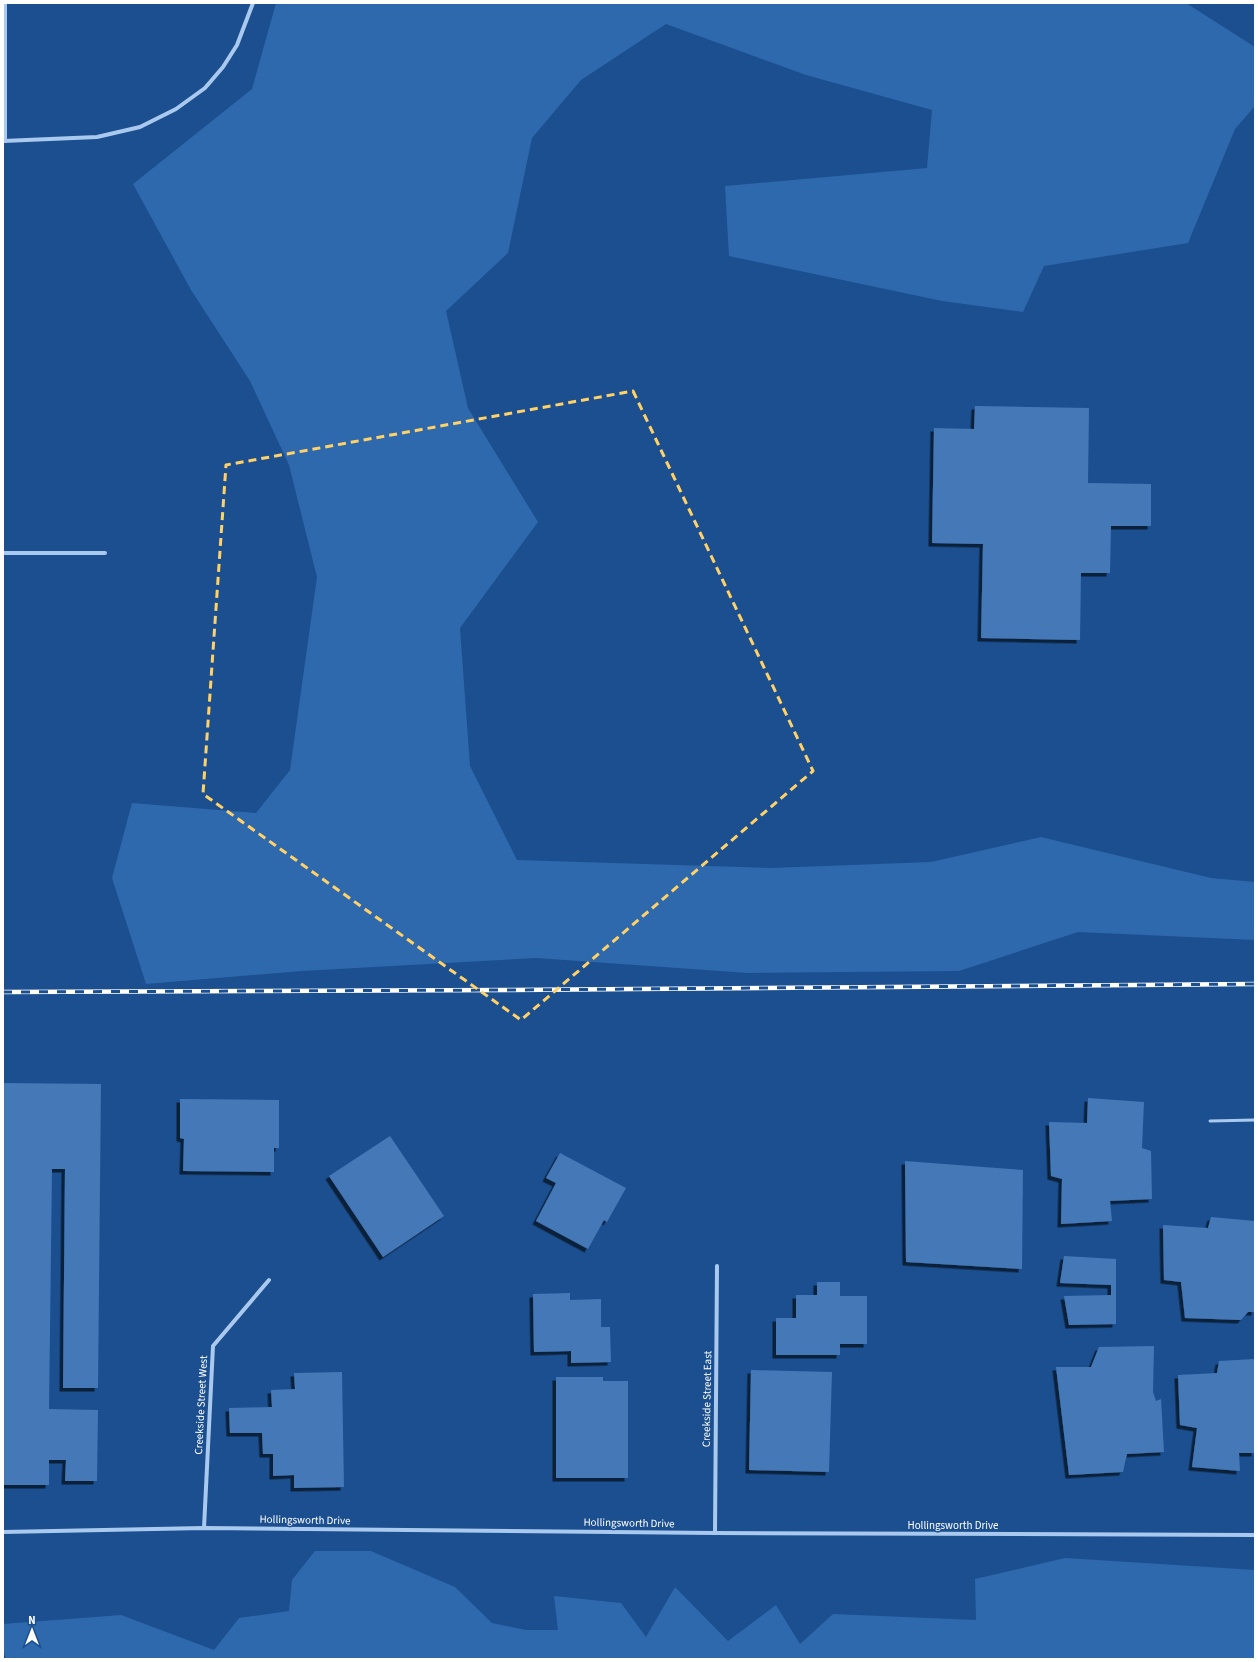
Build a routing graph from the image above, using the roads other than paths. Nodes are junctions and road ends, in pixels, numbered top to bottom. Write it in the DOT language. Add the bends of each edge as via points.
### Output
graph roads {
  1 [pos="5,3"];
  2 [pos="253,3"];
  3 [pos="4,141"];
  4 [pos="3,553"];
  5 [pos="104,553"];
  6 [pos="1210,1120"];
  7 [pos="1255,1120"];
  8 [pos="717,1266"];
  9 [pos="269,1280"];
  10 [pos="204,1528"];
  11 [pos="3,1532"];
  12 [pos="715,1533"];
  13 [pos="1255,1535"];
  1 -- 3 [label="street"];
  2 -- 3 [label="street" via="237,45 223,67 205,88 176,109 140,127 97,137"];
  4 -- 5 [label="street"];
  6 -- 7 [label="lane"];
  8 -- 12 [label="street, Creekside Street East"];
  9 -- 10 [label="street, Creekside Street West" via="213,1346"];
  10 -- 11 [label="street, Hollingsworth Drive"];
  10 -- 12 [label="street, Hollingsworth Drive"];
  12 -- 13 [label="street, Hollingsworth Drive"];
}
